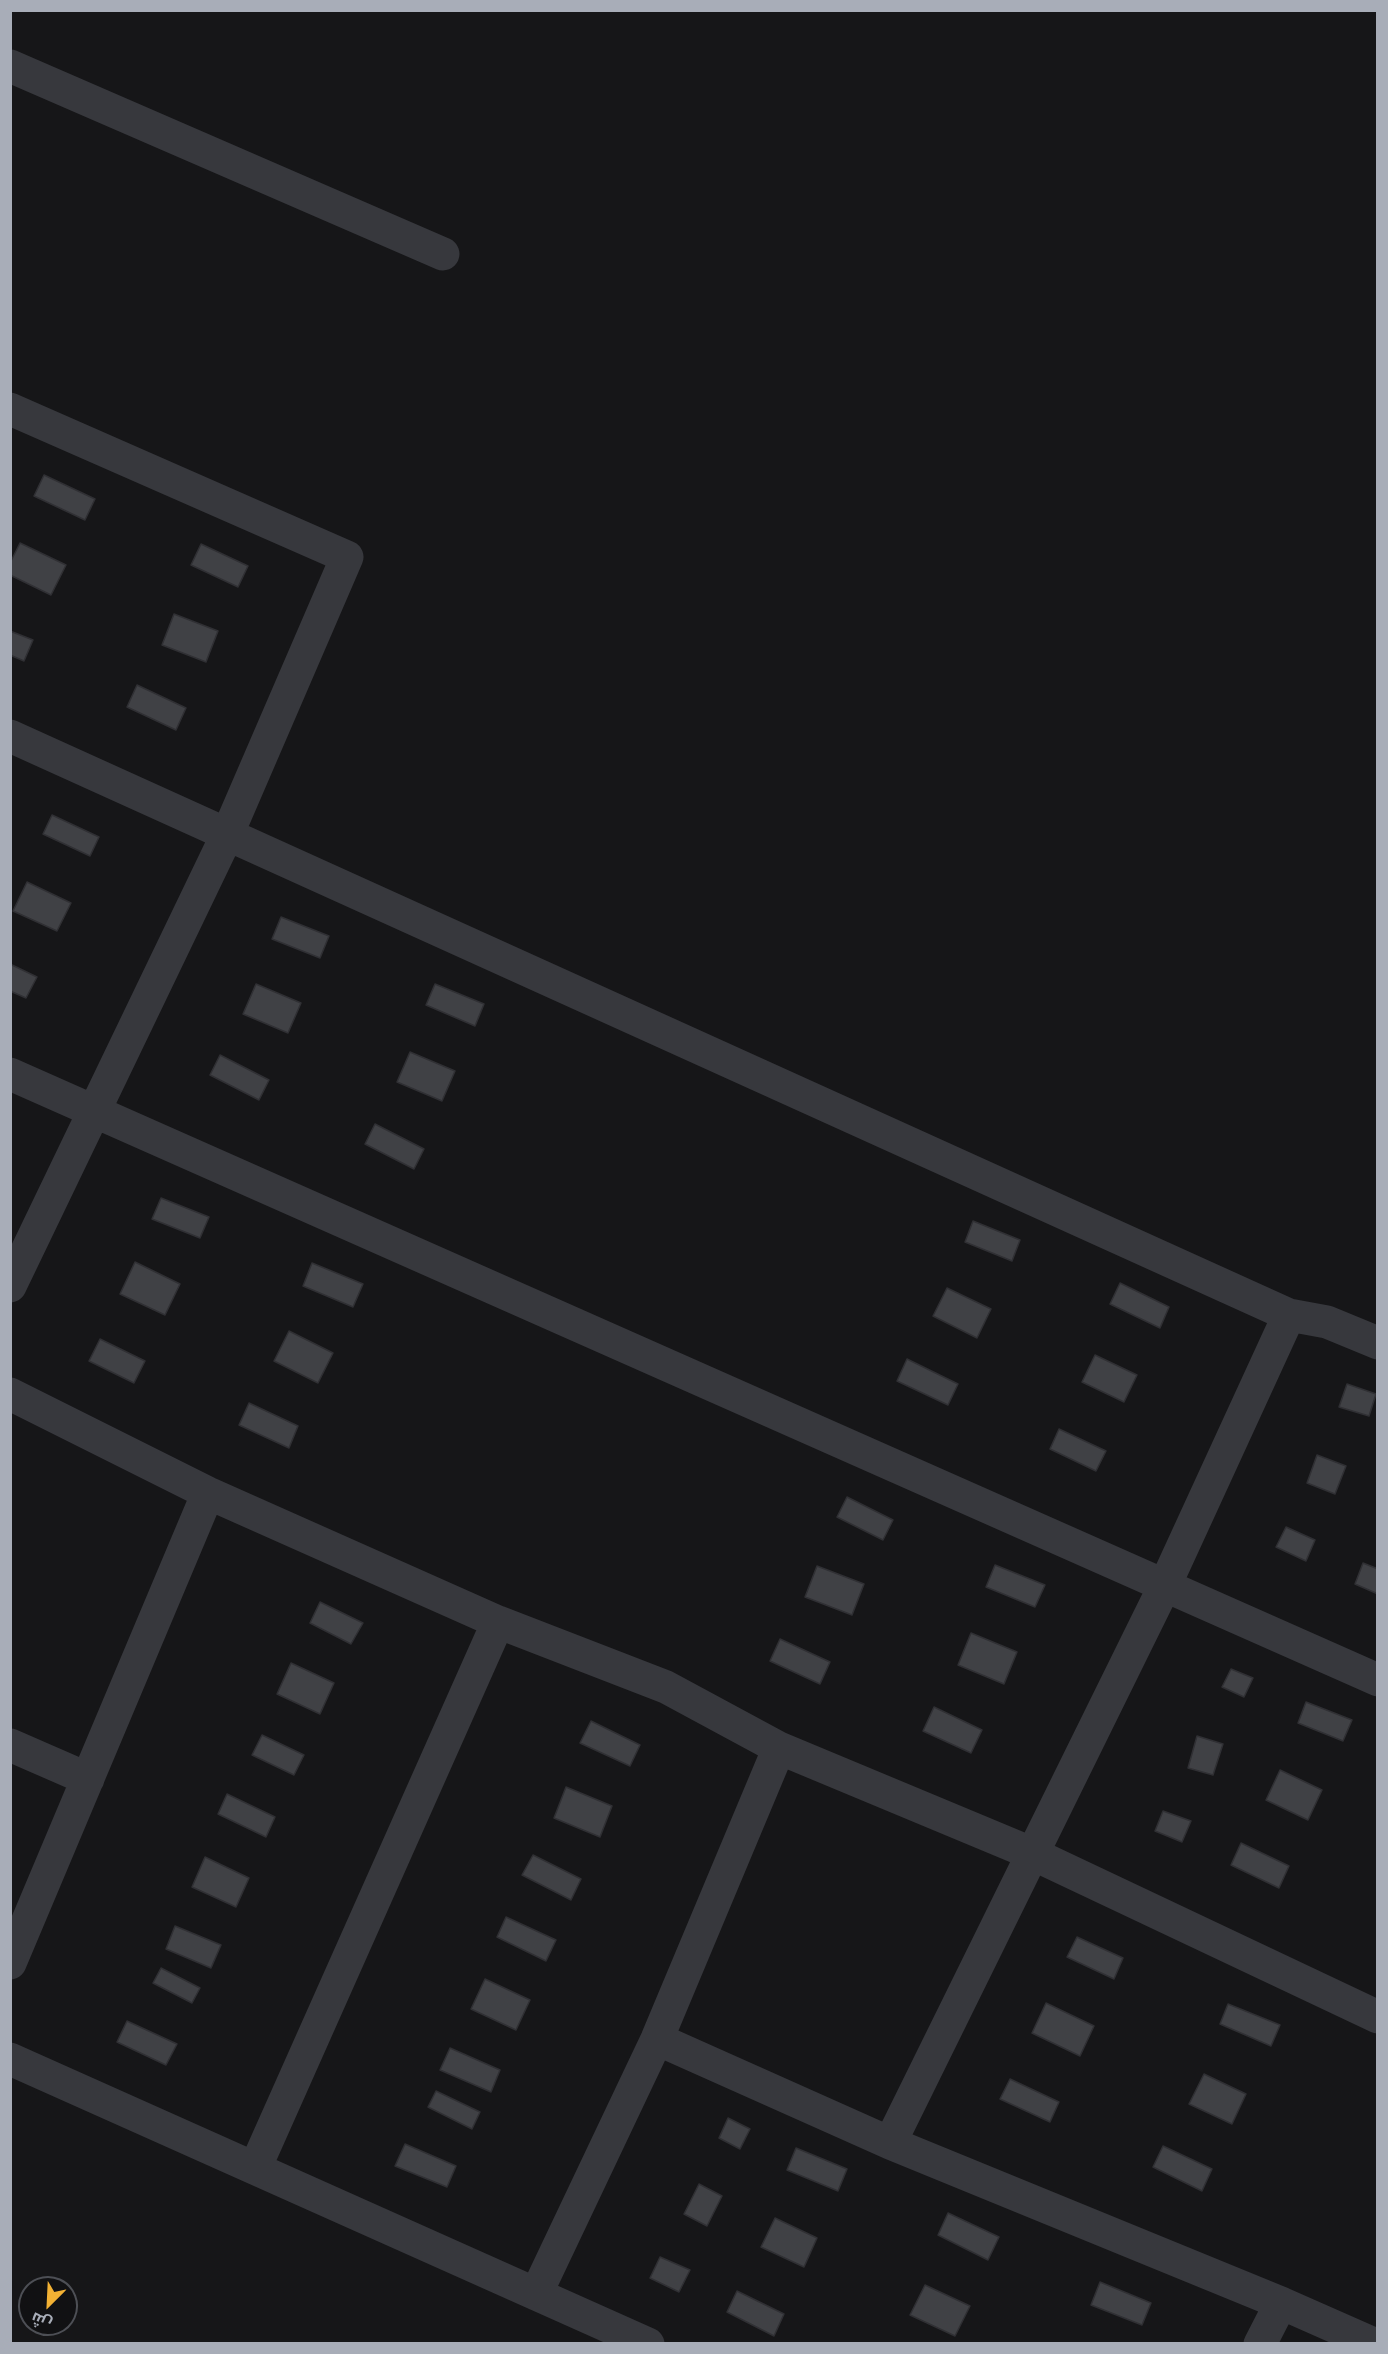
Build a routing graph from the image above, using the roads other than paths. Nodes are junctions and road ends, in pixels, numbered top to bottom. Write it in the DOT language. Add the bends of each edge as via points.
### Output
graph roads {
  1 [pos="10,66"];
  2 [pos="443,254"];
  3 [pos="10,409"];
  4 [pos="10,736"];
  5 [pos="227,835"];
  6 [pos="10,1074"];
  7 [pos="93,1111"];
  8 [pos="10,1286"];
  9 [pos="1289,1315"];
  10 [pos="1377,1343"];
  11 [pos="10,1394"];
  12 [pos="208,1493"];
  13 [pos="1165,1584"];
  14 [pos="498,1622"];
  15 [pos="1377,1680"];
  16 [pos="10,1744"];
  17 [pos="779,1748"];
  18 [pos="88,1779"];
  19 [pos="1031,1853"];
  20 [pos="10,1963"];
  21 [pos="1377,2017"];
  22 [pos="657,2039"];
  23 [pos="10,2059"];
  24 [pos="890,2143"];
  25 [pos="255,2168"];
  26 [pos="536,2294"];
  27 [pos="1281,2303"];
  28 [pos="648,2343"];
  29 [pos="1260,2343"];
  30 [pos="1374,2343"];
  1 -- 2 [label="street"];
  3 -- 5 [label="street" via="347,557"];
  4 -- 5 [label="street"];
  5 -- 7 [label="street"];
  5 -- 9 [label="street"];
  6 -- 7 [label="street"];
  7 -- 8 [label="street"];
  7 -- 13 [label="street"];
  9 -- 10 [label="street" via="1328,1322"];
  9 -- 13 [label="street"];
  11 -- 12 [label="street"];
  12 -- 14 [label="street"];
  12 -- 18 [label="street"];
  13 -- 15 [label="street"];
  13 -- 19 [label="street"];
  14 -- 17 [label="street" via="666,1687"];
  14 -- 25 [label="street"];
  16 -- 18 [label="street"];
  17 -- 19 [label="street"];
  17 -- 22 [label="street"];
  18 -- 20 [label="street"];
  19 -- 21 [label="street"];
  19 -- 24 [label="street"];
  22 -- 24 [label="street"];
  22 -- 26 [label="street"];
  23 -- 25 [label="street"];
  24 -- 27 [label="street"];
  25 -- 26 [label="street"];
  26 -- 28 [label="street"];
  27 -- 29 [label="street"];
  27 -- 30 [label="street"];
}
